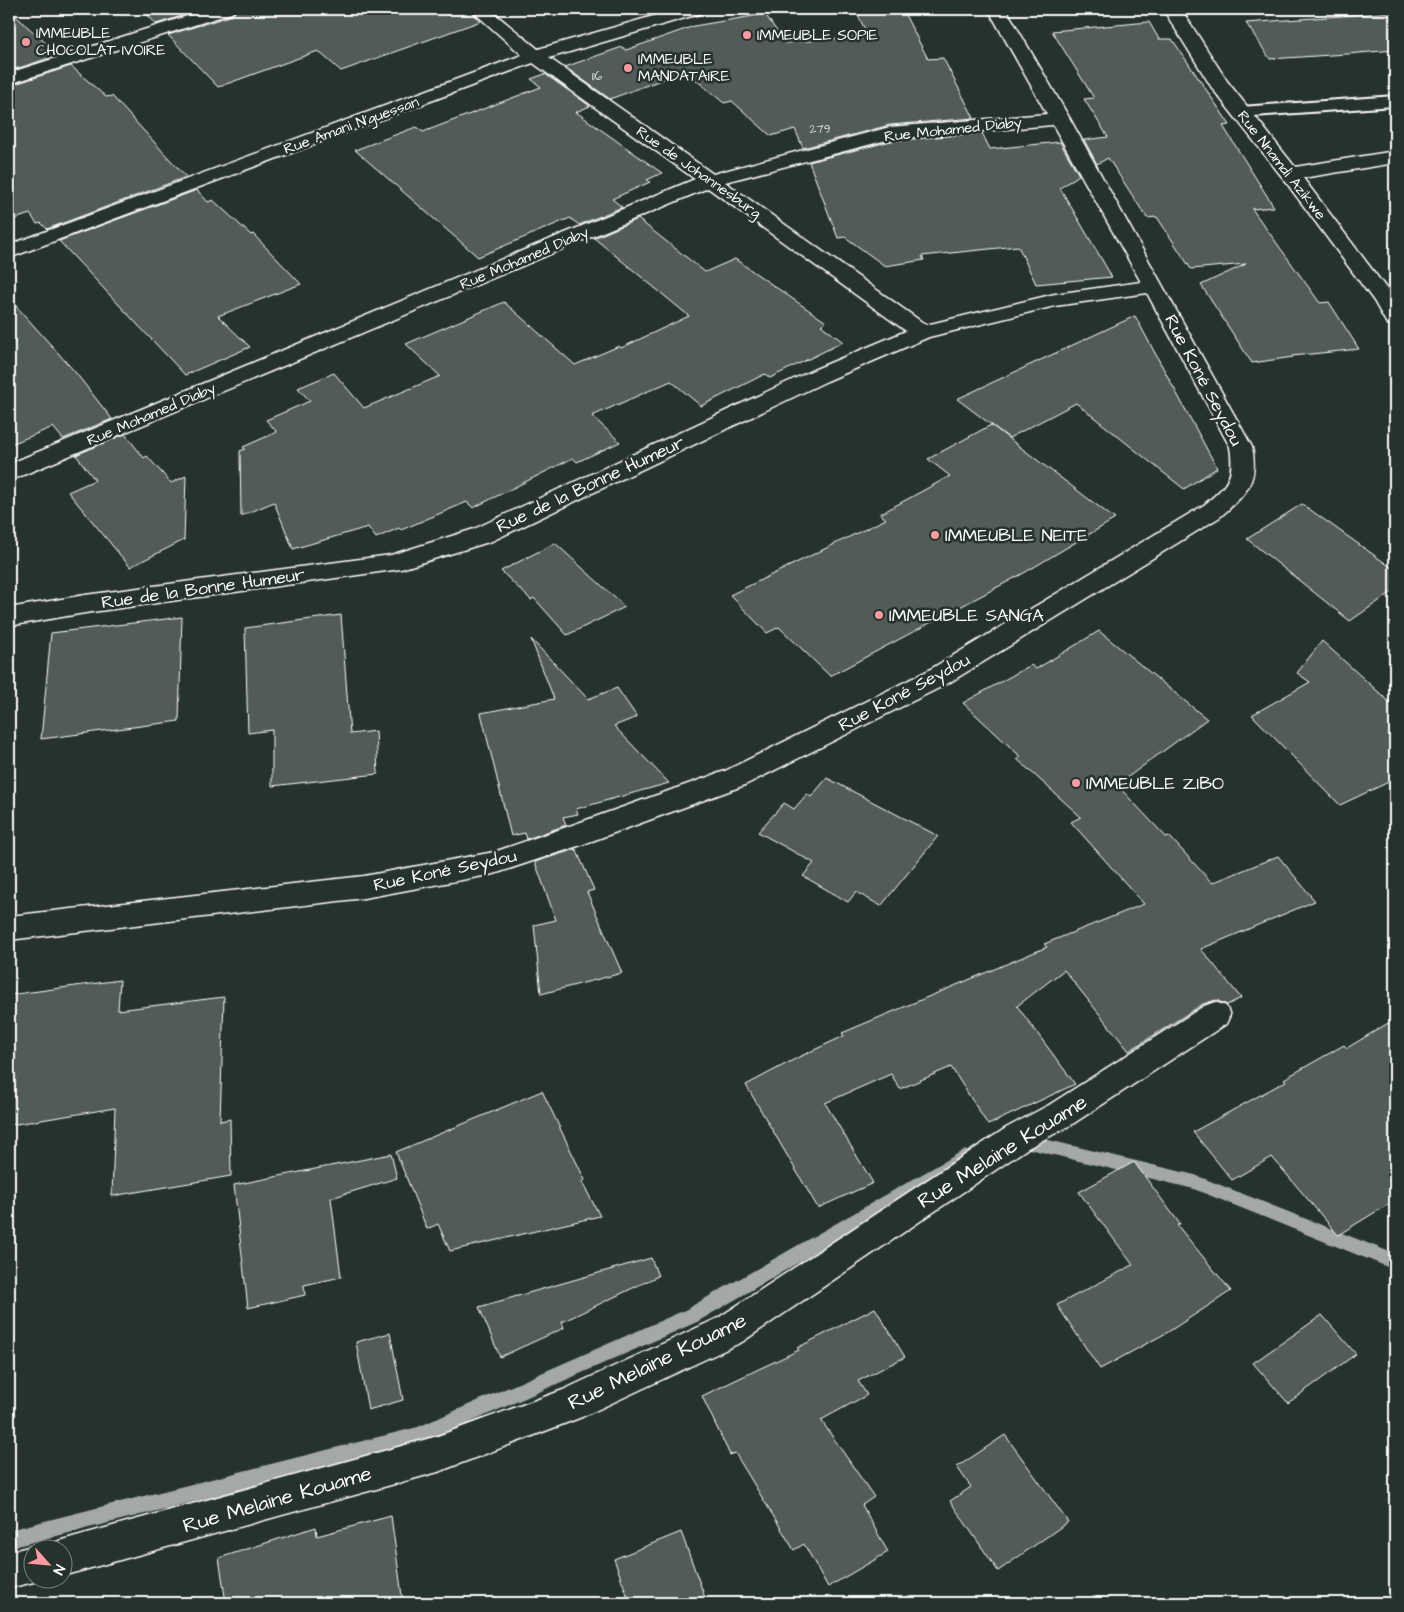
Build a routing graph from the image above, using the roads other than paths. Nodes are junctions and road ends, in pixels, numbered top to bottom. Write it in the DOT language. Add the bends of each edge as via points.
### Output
graph roads {
  1 [pos="226,9"];
  2 [pos="479,9"];
  3 [pos="696,9"];
  4 [pos="998,9"];
  5 [pos="1172,9"];
  6 [pos="535,56"];
  7 [pos="9,79"];
  8 [pos="1395,101"];
  9 [pos="1241,112"];
  10 [pos="1061,119"];
  11 [pos="1395,157"];
  12 [pos="1290,174"];
  13 [pos="711,180"];
  14 [pos="9,252"];
  15 [pos="1154,286"];
  16 [pos="1395,319"];
  17 [pos="922,332"];
  18 [pos="9,473"];
  19 [pos="9,617"];
  20 [pos="9,928"];
  21 [pos="1215,1015"];
  22 [pos="72,1555"];
  23 [pos="22,1567"];
  24 [pos="9,1570"];
  1 -- 7 [label="street"];
  2 -- 6 [label="street, Rue de Johannesburg"];
  3 -- 6 [label="street, Rue Amani N'guessan"];
  4 -- 10 [label="street, Rue Koné Seydou"];
  5 -- 9 [label="street, Rue Nnamdi Azikwe" via="1219,84"];
  6 -- 13 [label="street, Rue de Johannesburg"];
  6 -- 14 [label="street, Rue Amani N'guessan"];
  8 -- 9 [label="lane"];
  9 -- 12 [label="street, Rue Nnamdi Azikwe"];
  10 -- 13 [label="street, Rue Mohamed Diaby" via="890,133"];
  10 -- 15 [label="street, Rue Koné Seydou"];
  11 -- 12 [label="street"];
  12 -- 16 [label="street, Rue Nnamdi Azikwe"];
  13 -- 17 [label="street, Rue de Johannesburg"];
  13 -- 18 [label="street, Rue Mohamed Diaby"];
  15 -- 17 [label="street, Rue de la Bonne Humeur" via="1055,300"];
  15 -- 20 [label="street, Rue Koné Seydou" via="1241,447 1244,464 1236,490 1212,512 938,677 736,778 494,863 364,887"];
  17 -- 19 [label="street, Rue de la Bonne Humeur" via="810,380 483,536 392,563"];
  21 -- 22 [label="street, Rue Melaine Kouame" via="1060,1115 1017,1138 730,1330 570,1405 438,1454"];
  23 -- 24 [label="street"];
}
